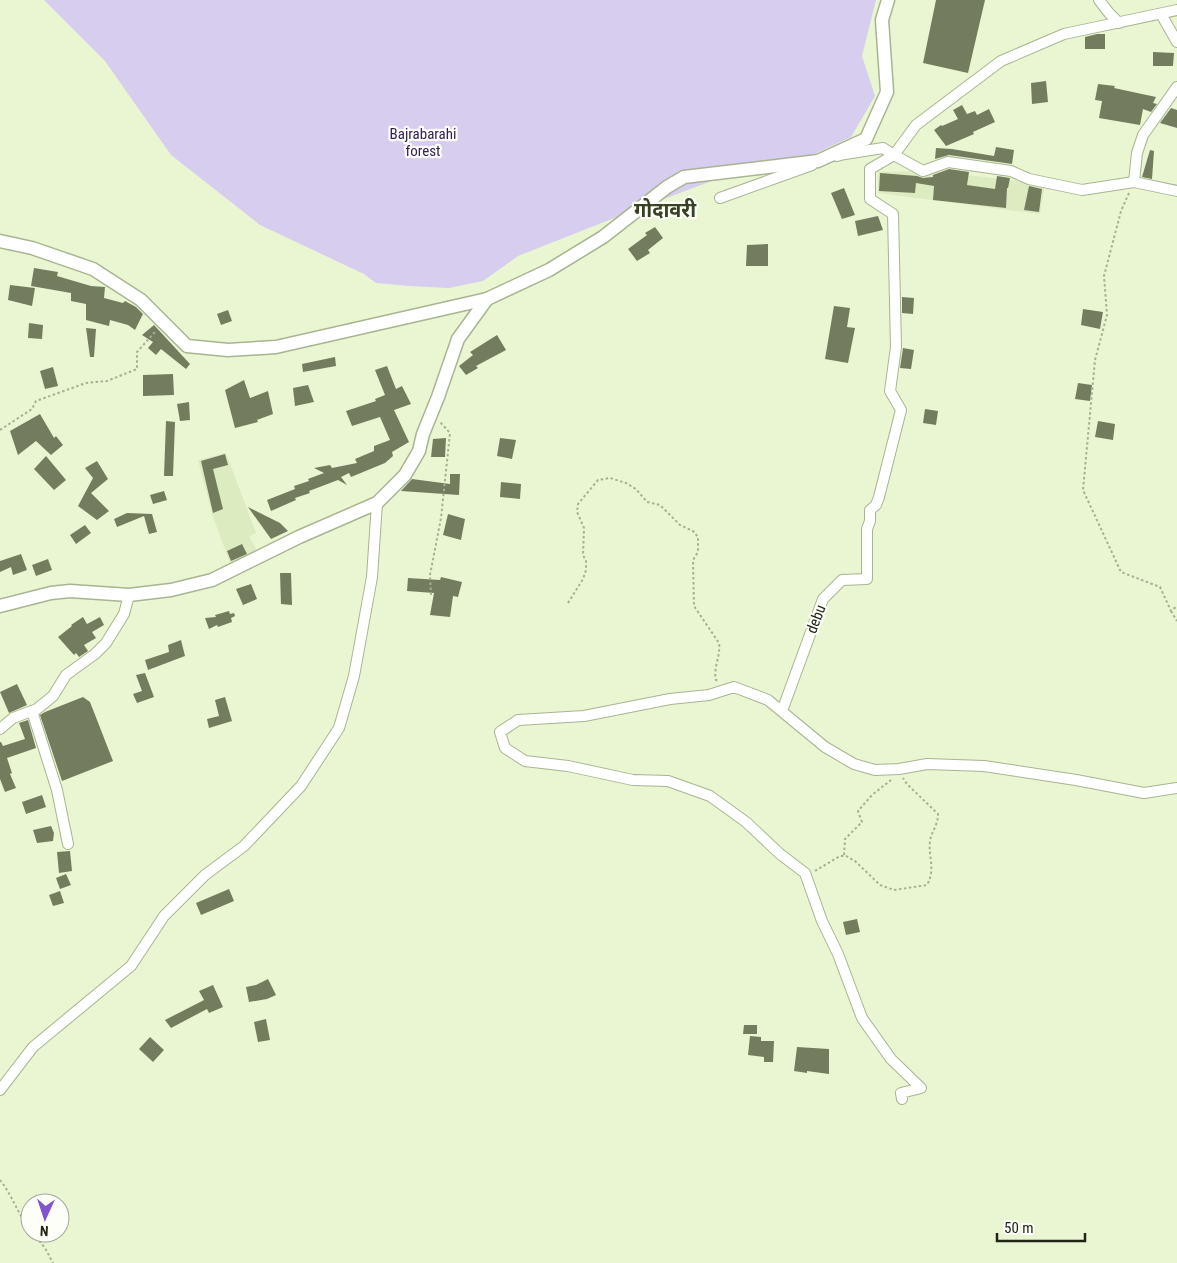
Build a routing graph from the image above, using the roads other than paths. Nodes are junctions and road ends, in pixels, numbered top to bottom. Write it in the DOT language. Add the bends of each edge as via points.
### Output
graph roads {
  1 [pos="888,0"];
  2 [pos="1099,0"];
  3 [pos="1177,10"];
  4 [pos="1162,14"];
  5 [pos="1119,23"];
  6 [pos="1177,42"];
  7 [pos="1177,87"];
  8 [pos="894,155"];
  9 [pos="1134,182"];
  10 [pos="1177,191"];
  11 [pos="720,198"];
  12 [pos="0,241"];
  13 [pos="487,299"];
  14 [pos="377,502"];
  15 [pos="129,594"];
  16 [pos="0,606"];
  17 [pos="32,711"];
  18 [pos="782,711"];
  19 [pos="0,729"];
  20 [pos="1177,788"];
  21 [pos="68,844"];
  22 [pos="0,1090"];
  23 [pos="902,1099"];
  1 -- 13 [label="street" via="882,20 888,92 866,139 818,161 684,177 603,237 549,270"];
  2 -- 5 [label="street"];
  3 -- 4 [label="street"];
  4 -- 5 [label="street"];
  4 -- 6 [label="street"];
  5 -- 8 [label="street" via="1064,34 1001,61 916,125"];
  7 -- 9 [label="street" via="1143,135 1137,153"];
  8 -- 9 [label="street" via="922,171 948,162 1011,171 1029,179 1082,190"];
  8 -- 11 [label="street" via="883,148 845,154"];
  8 -- 18 [label="street, debu" via="870,169 870,199 894,214 896,347 890,391 902,410 879,497 870,510 867,579 842,580 823,599"];
  9 -- 10 [label="street"];
  12 -- 13 [label="street" via="32,248 93,269 141,300 187,346 228,350 276,346"];
  13 -- 14 [label="street" via="458,339 422,434 419,451 405,476"];
  14 -- 15 [label="street" via="212,580 171,590"];
  14 -- 22 [label="street" via="372,577 354,676 339,728 301,786 244,846 205,875 164,916 130,966 32,1047"];
  15 -- 16 [label="street" via="70,591"];
  15 -- 17 [label="street" via="124,614 106,643 66,675 53,696"];
  17 -- 19 [label="street" via="13,718"];
  17 -- 21 [label="street" via="57,790"];
  18 -- 20 [label="street" via="826,747 854,764 875,770 900,771 927,764 984,766 1144,793"];
  18 -- 23 [label="street" via="768,700 734,687 709,695 670,699 584,716 518,720 500,732 505,748 525,761 568,766 633,780 668,781 710,796 805,873 862,1018 891,1059 921,1088 901,1093"];
}
